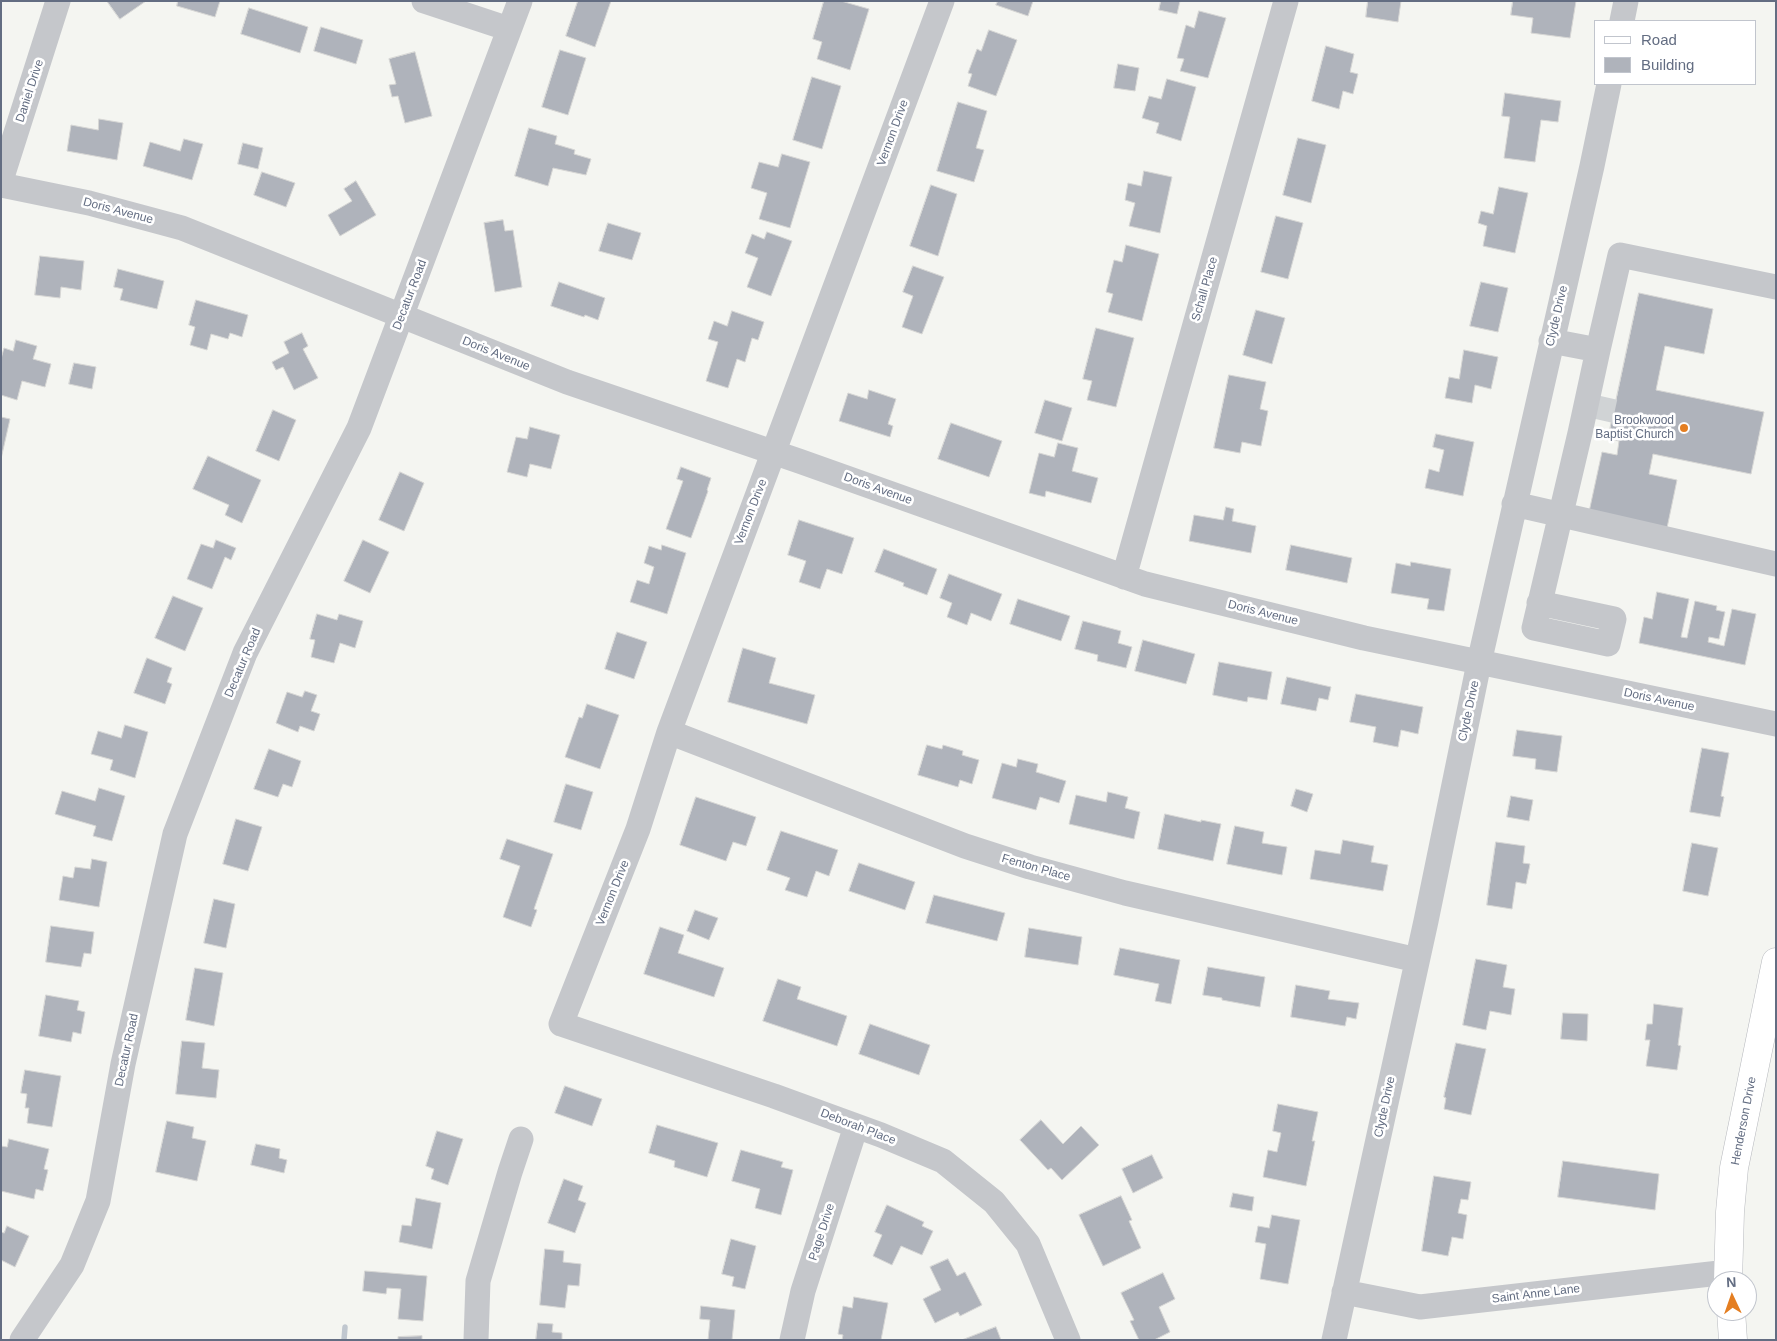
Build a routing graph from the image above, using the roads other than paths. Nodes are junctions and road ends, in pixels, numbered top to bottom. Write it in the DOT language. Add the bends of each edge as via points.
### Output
graph roads {
  1 [pos="58,1"];
  2 [pos="424,1"];
  3 [pos="520,1"];
  4 [pos="942,1"];
  5 [pos="1286,1"];
  6 [pos="1626,1"];
  7 [pos="1622,20"];
  8 [pos="509,30"];
  9 [pos="1609,85"];
  10 [pos="1,180"];
  11 [pos="1,184"];
  12 [pos="1776,287"];
  13 [pos="402,316"];
  14 [pos="1551,341"];
  15 [pos="1598,350"];
  16 [pos="1592,376"];
  17 [pos="1595,416"];
  18 [pos="774,452"];
  19 [pos="1514,504"];
  20 [pos="1561,515"];
  21 [pos="1776,564"];
  22 [pos="1124,577"];
  23 [pos="1539,603"];
  24 [pos="1479,663"];
  25 [pos="1776,724"];
  26 [pos="669,732"];
  27 [pos="1417,960"];
  28 [pos="1776,962"];
  29 [pos="561,1024"];
  30 [pos="856,1126"];
  31 [pos="521,1139"];
  32 [pos="1728,1271"];
  33 [pos="1707,1278"];
  34 [pos="1344,1292"];
  35 [pos="1731,1321"];
  36 [pos="22,1340"];
  37 [pos="476,1340"];
  38 [pos="792,1340"];
  39 [pos="1068,1340"];
  40 [pos="1334,1340"];
  41 [pos="1733,1340"];
  1 -- 10 [label="street, Daniel Drive"];
  2 -- 8 [label="street"];
  3 -- 8 [label="street, Decatur Road"];
  4 -- 18 [label="street, Vernon Drive"];
  5 -- 22 [label="street, Schall Place"];
  6 -- 7 [label="street"];
  8 -- 13 [label="street, Decatur Road"];
  9 -- 14 [label="street, Clyde Drive"];
  11 -- 13 [label="street, Doris Avenue" via="182,228"];
  12 -- 15 [label="street" via="1620,255"];
  13 -- 18 [label="street, Doris Avenue" via="567,382"];
  13 -- 36 [label="street, Decatur Road" via="359,428 245,653 174,834 123,1064 98,1200 72,1265"];
  14 -- 15 [label="street"];
  14 -- 19 [label="street, Clyde Drive"];
  15 -- 16 [label="street"];
  16 -- 17 [label="street"];
  16 -- 17 [label="street" via="1607,390"];
  17 -- 20 [label="street"];
  18 -- 22 [label="street, Doris Avenue"];
  18 -- 26 [label="street, Vernon Drive"];
  19 -- 20 [label="street"];
  19 -- 24 [label="street, Clyde Drive"];
  20 -- 21 [label="street"];
  20 -- 23 [label="street"];
  22 -- 24 [label="street, Doris Avenue" via="1354,636"];
  24 -- 25 [label="street, Doris Avenue"];
  24 -- 27 [label="street, Clyde Drive"];
  26 -- 27 [label="street, Fenton Place" via="965,846 1030,866 1125,893"];
  26 -- 29 [label="street, Vernon Drive" via="638,829"];
  27 -- 34 [label="street, Clyde Drive"];
  28 -- 32 [label="main road, Henderson Drive" via="1734,1168"];
  29 -- 30 [label="street, Deborah Place"];
  30 -- 38 [label="street, Page Drive" via="803,1291"];
  30 -- 39 [label="street, Deborah Place" via="943,1161 994,1202 1028,1244"];
  31 -- 37 [label="street" via="478,1281"];
  33 -- 34 [label="street, Saint Anne Lane" via="1420,1307"];
  34 -- 40 [label="street, Clyde Drive"];
  35 -- 41 [label="main road"];
}
